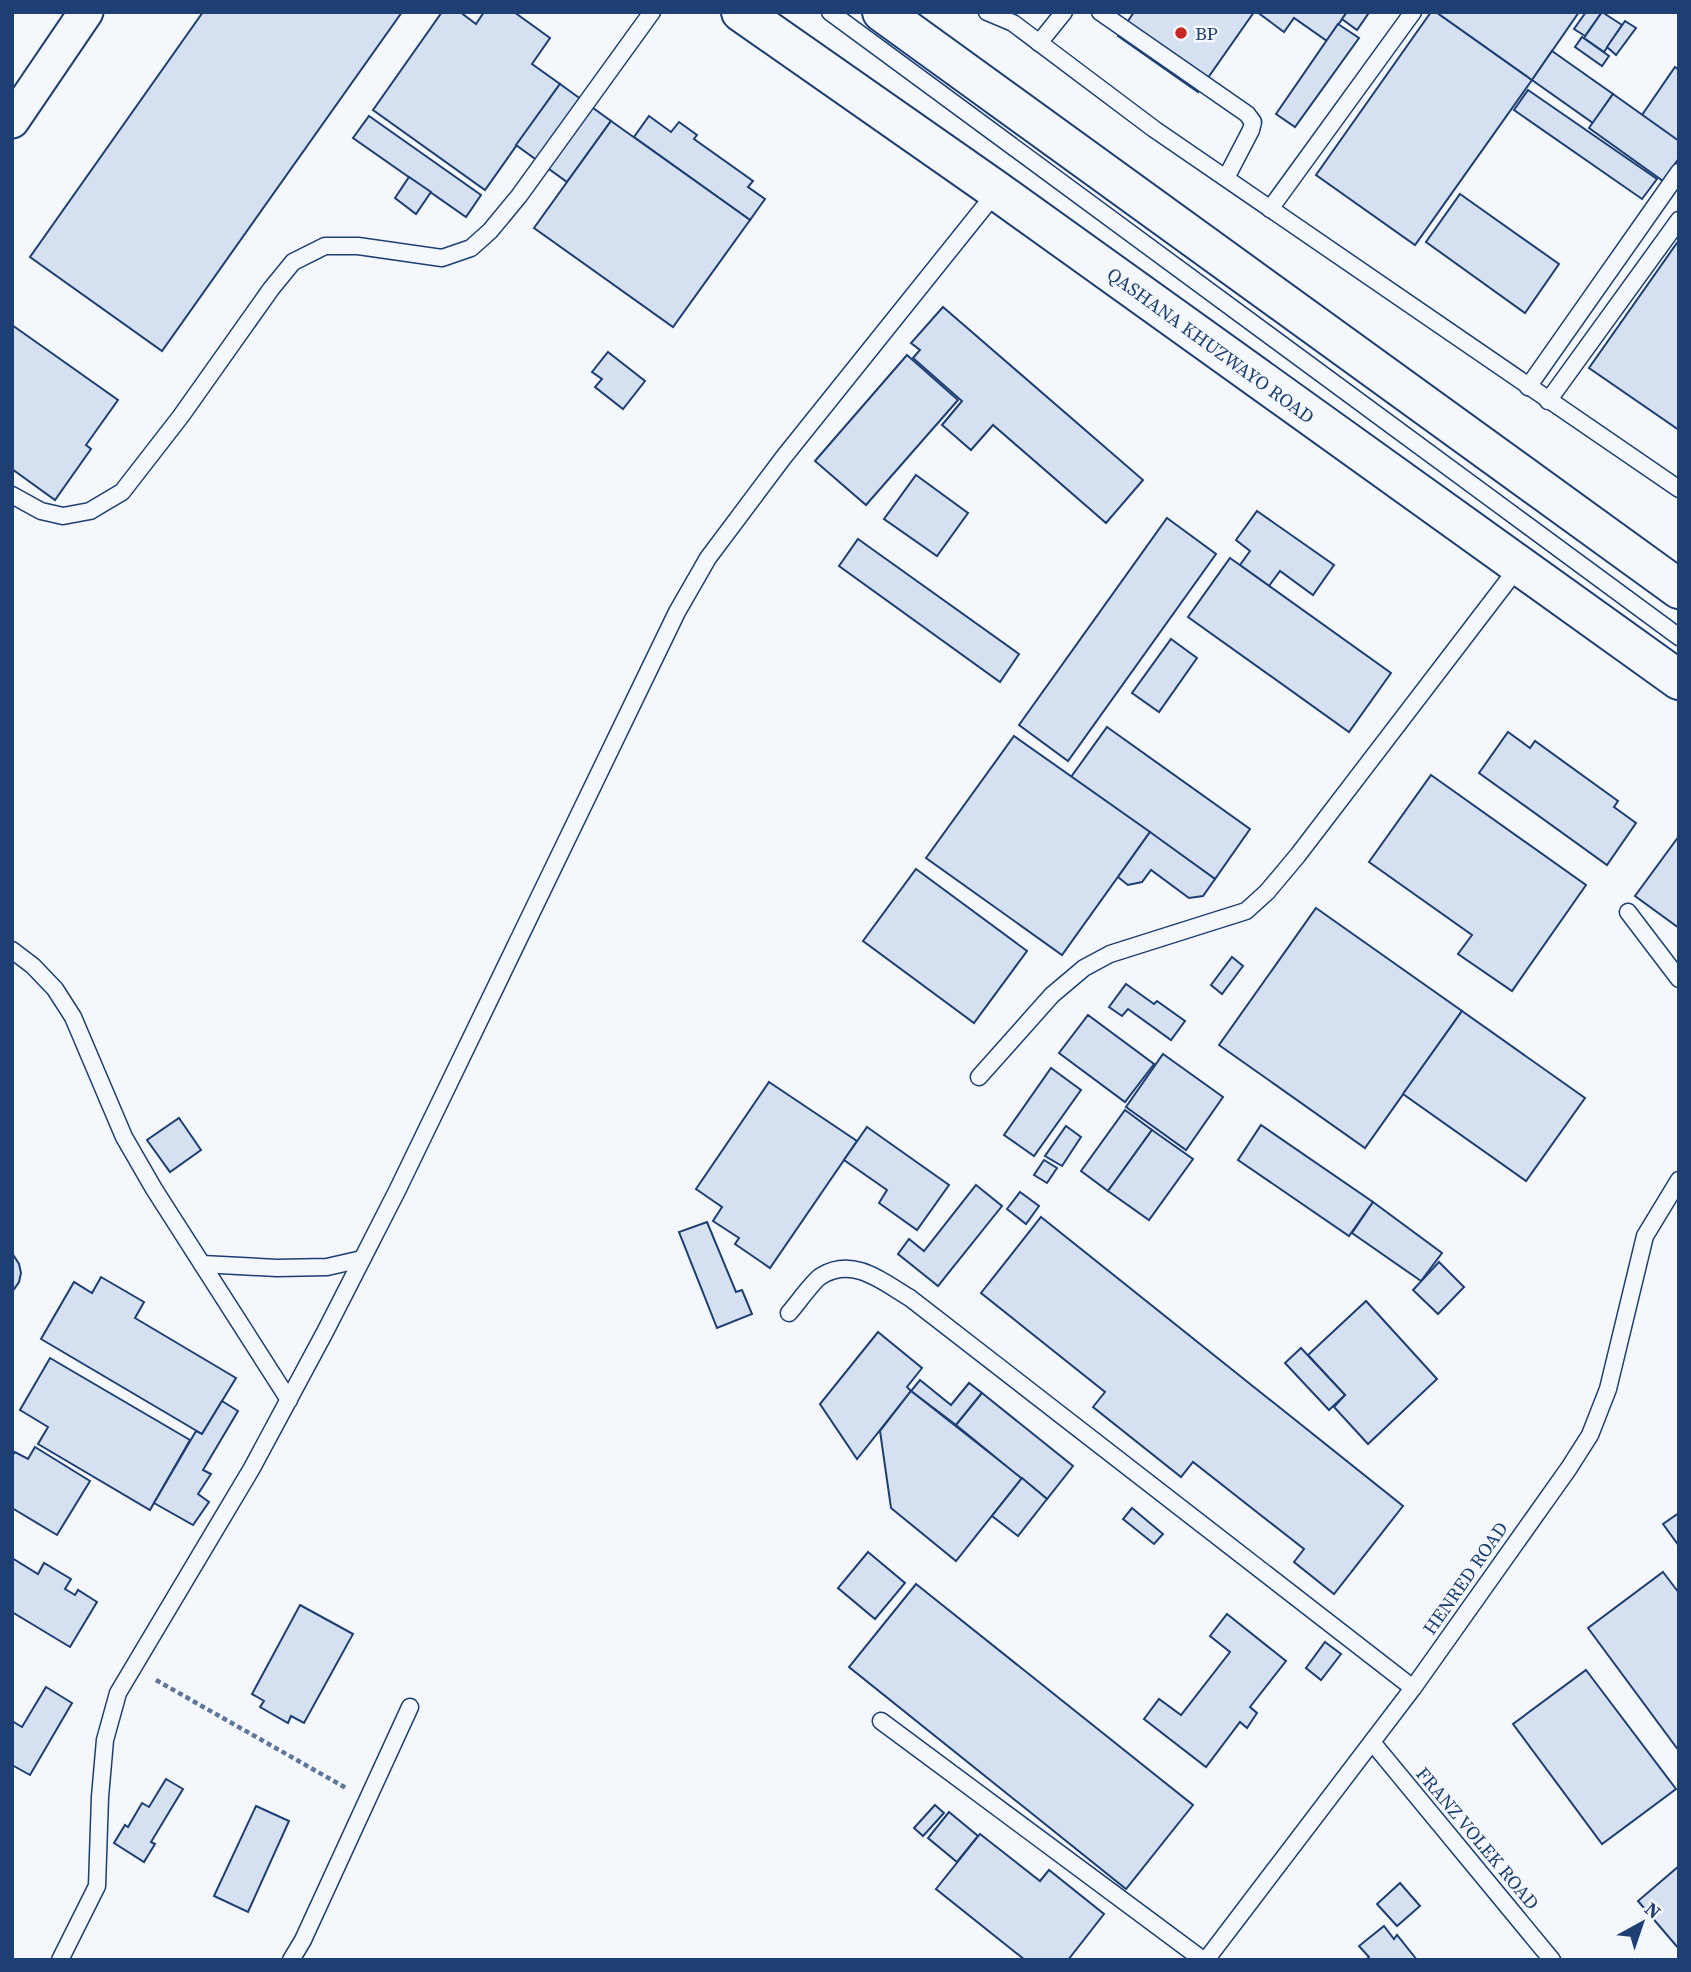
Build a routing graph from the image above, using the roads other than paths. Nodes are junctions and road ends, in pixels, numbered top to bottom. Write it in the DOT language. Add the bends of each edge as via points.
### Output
graph roads {
  1 [pos="86,12"];
  2 [pos="652,12"];
  3 [pos="741,12"];
  4 [pos="830,12"];
  5 [pos="882,12"];
  6 [pos="986,12"];
  7 [pos="1064,12"];
  8 [pos="1100,12"];
  9 [pos="1413,12"];
  10 [pos="1040,43"];
  11 [pos="12,121"];
  12 [pos="1679,173"];
  13 [pos="1226,178"];
  14 [pos="997,191"];
  15 [pos="1270,209"];
  16 [pos="1679,220"];
  17 [pos="1528,387"];
  18 [pos="1548,401"];
  19 [pos="1679,489"];
  20 [pos="12,495"];
  21 [pos="1519,566"];
  22 [pos="1679,589"];
  23 [pos="1679,637"];
  24 [pos="1679,680"];
  25 [pos="1628,912"];
  26 [pos="12,950"];
  27 [pos="1679,979"];
  28 [pos="979,1077"];
  29 [pos="1679,1180"];
  30 [pos="362,1259"];
  31 [pos="202,1264"];
  32 [pos="789,1313"];
  33 [pos="289,1400"];
  34 [pos="1413,1688"];
  35 [pos="410,1707"];
  36 [pos="881,1721"];
  37 [pos="1372,1742"];
  38 [pos="61,1960"];
  39 [pos="291,1960"];
  40 [pos="1205,1960"];
  41 [pos="1552,1960"];
  1 -- 11 [label="street"];
  2 -- 20 [label="lane" via="519,196 471,248 442,258 325,246 293,262 122,492 90,511 63,516 41,511"];
  3 -- 14 [label="main road, QASHANA KHUZWAYO ROAD"];
  4 -- 23 [label="lane"];
  5 -- 22 [label="main road"];
  6 -- 10 [label="lane" via="1013,23"];
  7 -- 10 [label="lane"];
  8 -- 13 [label="lane" via="1247,114 1251,130"];
  9 -- 15 [label="lane"];
  10 -- 13 [label="lane"];
  12 -- 17 [label="lane"];
  13 -- 15 [label="lane"];
  14 -- 21 [label="main road, QASHANA KHUZWAYO ROAD"];
  14 -- 30 [label="lane" via="708,558 677,612"];
  15 -- 17 [label="lane"];
  16 -- 18 [label="lane"];
  17 -- 18 [label="lane"];
  18 -- 19 [label="lane"];
  21 -- 24 [label="main road, QASHANA KHUZWAYO ROAD"];
  21 -- 28 [label="lane" via="1267,892 1246,911 1110,954 1084,968 1052,995"];
  25 -- 27 [label="lane"];
  26 -- 31 [label="lane" via="55,989 73,1017 124,1137"];
  29 -- 34 [label="lane, HENRED ROAD" via="1645,1236 1608,1389 1590,1436"];
  30 -- 31 [label="lane" via="277,1268"];
  30 -- 33 [label="lane"];
  31 -- 33 [label="lane"];
  32 -- 34 [label="lane" via="820,1276 845,1268 869,1273 910,1298"];
  33 -- 38 [label="lane" via="118,1693 105,1740 97,1886"];
  34 -- 37 [label="lane, HENRED ROAD"];
  35 -- 39 [label="lane"];
  36 -- 40 [label="lane"];
  37 -- 40 [label="lane, HENRED ROAD"];
  37 -- 41 [label="lane, FRANZ VOLEK ROAD"];
}
